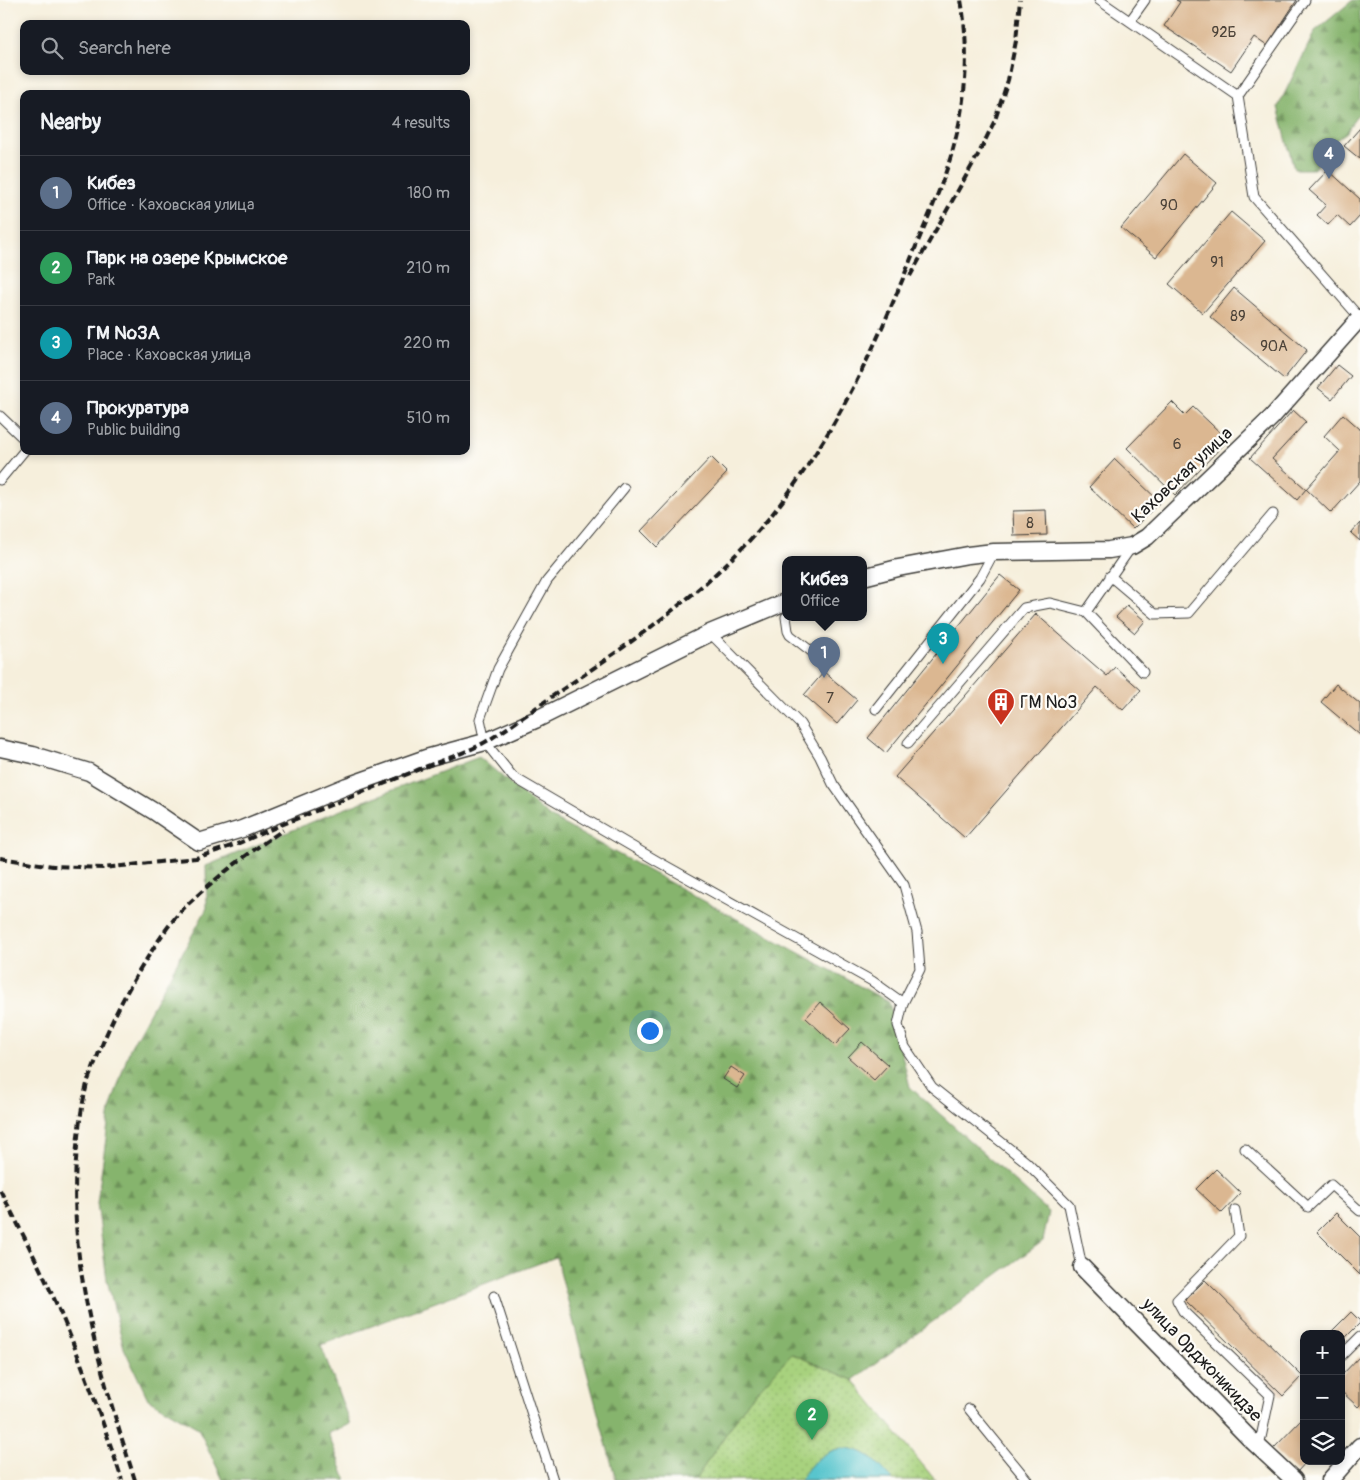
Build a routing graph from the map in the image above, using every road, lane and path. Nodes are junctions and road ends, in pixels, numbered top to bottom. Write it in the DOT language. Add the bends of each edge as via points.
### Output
graph roads {
  1 [pos="1099,0"];
  2 [pos="1144,0"];
  3 [pos="1305,0"];
  4 [pos="1130,21"];
  5 [pos="1238,96"];
  6 [pos="1360,318"];
  7 [pos="0,416"];
  8 [pos="20,435"];
  9 [pos="21,455"];
  10 [pos="0,480"];
  11 [pos="624,488"];
  12 [pos="1273,514"];
  13 [pos="1132,546"];
  14 [pos="994,552"];
  15 [pos="867,576"];
  16 [pos="1110,576"];
  17 [pos="782,610"];
  18 [pos="1086,612"];
  19 [pos="787,621"];
  20 [pos="710,633"];
  21 [pos="820,658"];
  22 [pos="1143,672"];
  23 [pos="876,709"];
  24 [pos="485,742"];
  25 [pos="908,743"];
  26 [pos="0,748"];
  27 [pos="903,1003"];
  28 [pos="1245,1149"];
  29 [pos="1235,1210"];
  30 [pos="1360,1211"];
  31 [pos="1082,1267"];
  32 [pos="494,1296"];
  33 [pos="1360,1337"];
  34 [pos="1345,1352"];
  35 [pos="969,1409"];
  36 [pos="1360,1446"];
  37 [pos="1259,1447"];
  38 [pos="553,1480"];
  39 [pos="1027,1480"];
  40 [pos="1294,1480"];
  41 [pos="1330,1480"];
  1 -- 4 [label="lane"];
  2 -- 4 [label="lane"];
  3 -- 5 [label="lane"];
  4 -- 5 [label="lane"];
  5 -- 6 [label="lane" via="1254,197"];
  6 -- 13 [label="street, Каховская улица" via="1272,417 1147,537"];
  7 -- 8 [label="lane"];
  9 -- 10 [label="lane"];
  11 -- 24 [label="lane" via="547,581 503,661 480,719"];
  12 -- 16 [label="lane" via="1189,613 1155,614"];
  13 -- 14 [label="street, Каховская улица" via="1109,550"];
  13 -- 16 [label="lane"];
  14 -- 15 [label="street, Каховская улица"];
  14 -- 23 [label="lane" via="980,578"];
  16 -- 18 [label="lane"];
  17 -- 20 [label="street"];
  18 -- 22 [label="lane"];
  18 -- 25 [label="lane" via="1050,603 1024,608"];
  19 -- 21 [label="lane" via="790,635"];
  20 -- 24 [label="street"];
  20 -- 27 [label="lane" via="800,724 833,784 904,884 917,932 920,969"];
  24 -- 26 [label="street" via="417,761 242,829 199,842 89,772"];
  24 -- 27 [label="lane" via="513,777 872,981"];
  27 -- 31 [label="lane" via="898,1025 905,1047 932,1087 1025,1161 1069,1205"];
  28 -- 30 [label="lane" via="1308,1207 1331,1185"];
  29 -- 37 [label="lane" via="1239,1236 1176,1300 1183,1311 1270,1395"];
  31 -- 37 [label="street, улица Орджоникидзе"];
  32 -- 38 [label="lane"];
  33 -- 34 [label="lane"];
  35 -- 39 [label="lane"];
  36 -- 41 [label="street"];
  37 -- 40 [label="street, улица Орджоникидзе"];
}
